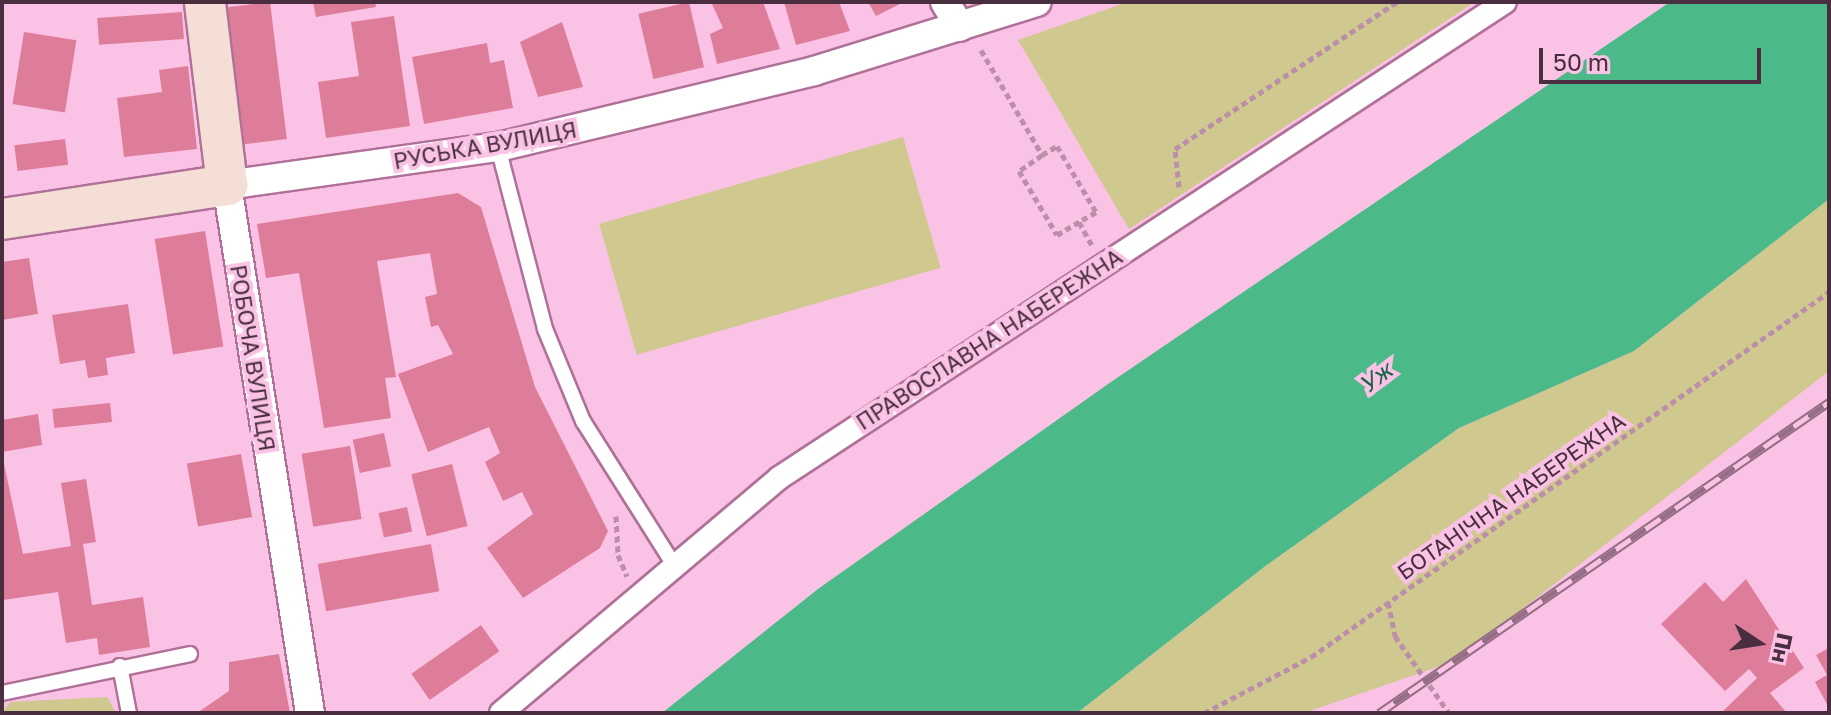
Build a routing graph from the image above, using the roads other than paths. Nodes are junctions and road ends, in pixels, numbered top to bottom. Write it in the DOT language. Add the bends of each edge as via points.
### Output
graph roads {
  1 [pos="205,2"];
  2 [pos="945,2"];
  3 [pos="1037,2"];
  4 [pos="1505,2"];
  5 [pos="963,26"];
  6 [pos="498,147"];
  7 [pos="227,185"];
  8 [pos="2,219"];
  9 [pos="674,565"];
  10 [pos="190,654"];
  11 [pos="120,666"];
  12 [pos="2,693"];
  13 [pos="129,713"];
  14 [pos="310,713"];
  15 [pos="501,713"];
  1 -- 7 [label="main road, РОБОЧА ВУЛИЦЯ"];
  2 -- 5 [label="street"];
  3 -- 5 [label="street"];
  4 -- 9 [label="street, ПРАВОСЛАВНА НАБЕРЕЖНА" via="779,478"];
  5 -- 6 [label="street, РУСЬКА ВУЛИЦЯ" via="814,71"];
  6 -- 7 [label="street, РУСЬКА ВУЛИЦЯ"];
  6 -- 9 [label="lane" via="545,329 583,421"];
  7 -- 8 [label="main road, РУСЬКА ВУЛИЦЯ"];
  7 -- 14 [label="street, РОБОЧА ВУЛИЦЯ"];
  9 -- 15 [label="street, ПРАВОСЛАВНА НАБЕРЕЖНА"];
  10 -- 11 [label="lane"];
  11 -- 12 [label="lane"];
  11 -- 13 [label="lane"];
}
